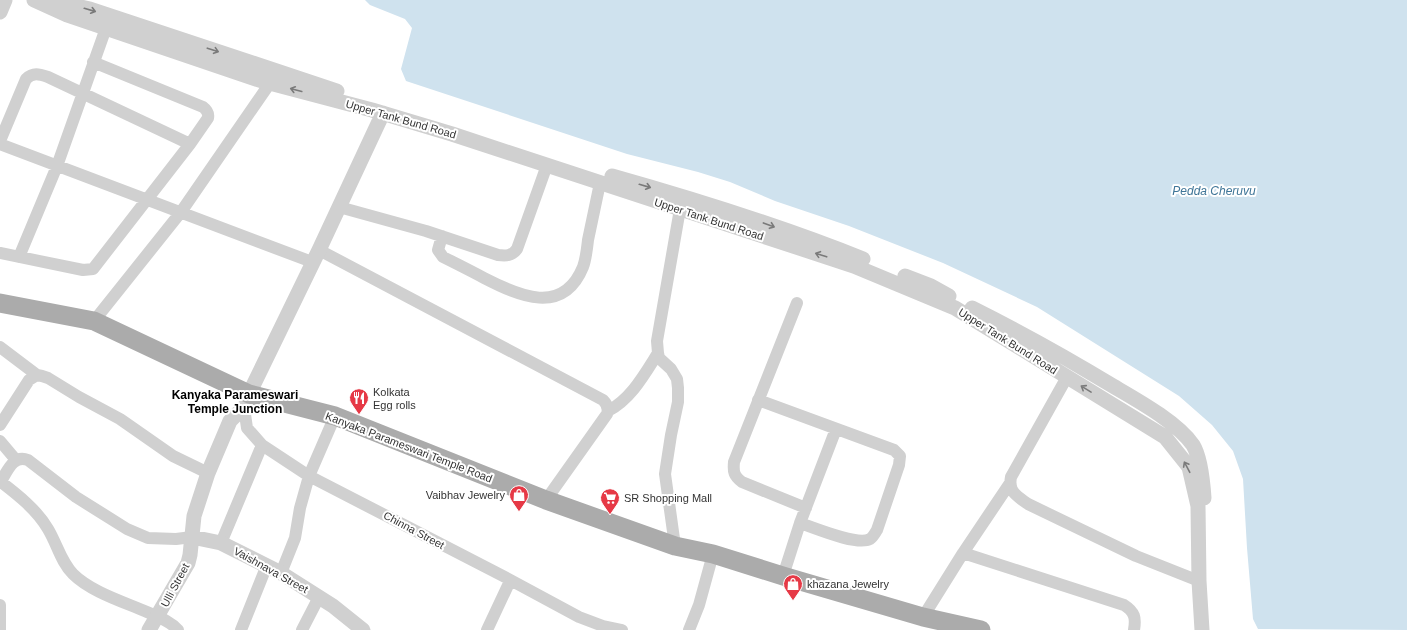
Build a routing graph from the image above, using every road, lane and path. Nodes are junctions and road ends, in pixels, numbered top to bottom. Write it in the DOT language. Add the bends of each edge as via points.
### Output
graph roads {
  1 [pos="5,0"];
  2 [pos="34,0"];
  3 [pos="52,0"];
  4 [pos="0,12"];
  5 [pos="106,28"];
  6 [pos="93,62"];
  7 [pos="270,83"];
  8 [pos="82,93"];
  9 [pos="383,113"];
  10 [pos="0,140"];
  11 [pos="0,144"];
  12 [pos="190,144"];
  13 [pos="547,165"];
  14 [pos="57,166"];
  15 [pos="600,183"];
  16 [pos="148,199"];
  17 [pos="339,207"];
  18 [pos="680,209"];
  19 [pos="181,212"];
  20 [pos="442,236"];
  21 [pos="0,252"];
  22 [pos="316,256"];
  23 [pos="19,257"];
  24 [pos="0,303"];
  25 [pos="797,303"];
  26 [pos="94,322"];
  27 [pos="0,347"];
  28 [pos="658,353"];
  29 [pos="37,375"];
  30 [pos="1067,377"];
  31 [pos="758,400"];
  32 [pos="247,401"];
  33 [pos="608,411"];
  34 [pos="335,416"];
  35 [pos="0,426"];
  36 [pos="836,429"];
  37 [pos="0,441"];
  38 [pos="262,445"];
  39 [pos="16,460"];
  40 [pos="208,473"];
  41 [pos="309,476"];
  42 [pos="0,482"];
  43 [pos="1010,483"];
  44 [pos="546,500"];
  45 [pos="806,508"];
  46 [pos="800,523"];
  47 [pos="192,537"];
  48 [pos="221,543"];
  49 [pos="675,546"];
  50 [pos="963,553"];
  51 [pos="713,554"];
  52 [pos="267,565"];
  53 [pos="281,573"];
  54 [pos="783,576"];
  55 [pos="510,581"];
  56 [pos="1199,581"];
  57 [pos="319,597"];
  58 [pos="0,605"];
  59 [pos="158,617"];
  60 [pos="923,617"];
  61 [pos="0,630"];
  62 [pos="149,630"];
  63 [pos="178,630"];
  64 [pos="241,630"];
  65 [pos="302,630"];
  66 [pos="363,630"];
  67 [pos="487,630"];
  68 [pos="622,630"];
  69 [pos="689,630"];
  70 [pos="981,630"];
  71 [pos="1134,630"];
  72 [pos="1202,630"];
  73 [pos="1210,630"];
  1 -- 4 [label="street"];
  2 -- 5 [label="street, Upper Tank Bund Road"];
  3 -- 73 [label="street, Upper Tank Bund Road, one-way" via="90,9 500,144 759,221 931,286 1002,323 1143,403 1181,431 1194,446 1202,472"];
  5 -- 6 [label="street"];
  5 -- 7 [label="street, Upper Tank Bund Road"];
  6 -- 8 [label="street"];
  6 -- 12 [label="street" via="207,110 208,118"];
  9 -- 7 [label="street, Upper Tank Bund Road, one-way"];
  7 -- 19 [label="street"];
  8 -- 10 [label="street" via="48,77 35,74 30,76 26,79"];
  8 -- 12 [label="street"];
  8 -- 14 [label="street"];
  9 -- 13 [label="street, Upper Tank Bund Road"];
  9 -- 17 [label="street, Ulli Street"];
  11 -- 14 [label="street"];
  12 -- 16 [label="street"];
  13 -- 15 [label="street, Upper Tank Bund Road"];
  13 -- 20 [label="street" via="515,252 505,256 498,255"];
  14 -- 16 [label="street"];
  14 -- 23 [label="street"];
  15 -- 18 [label="street, Upper Tank Bund Road"];
  15 -- 20 [label="street" via="583,265 577,280 566,291 556,296 531,298 508,290 443,257 438,250"];
  16 -- 19 [label="street"];
  16 -- 23 [label="street" via="93,269 83,270"];
  17 -- 20 [label="street"];
  17 -- 22 [label="street, Ulli Street"];
  18 -- 28 [label="street" via="657,340"];
  30 -- 18 [label="street, Upper Tank Bund Road, one-way" via="955,308 854,266"];
  19 -- 22 [label="street"];
  19 -- 26 [label="street"];
  21 -- 23 [label="street"];
  22 -- 32 [label="street, Ulli Street"];
  22 -- 33 [label="street" via="603,400"];
  24 -- 26 [label="main road, Kanyaka Parameswari Temple Road"];
  25 -- 31 [label="street"];
  26 -- 32 [label="main road, Kanyaka Parameswari Temple Road"];
  27 -- 29 [label="street"];
  28 -- 33 [label="street" via="624,400"];
  28 -- 49 [label="street" via="659,358 677,378 678,388 666,474"];
  29 -- 35 [label="street" via="29,380"];
  29 -- 40 [label="street" via="48,378 120,419 173,456"];
  30 -- 43 [label="street"];
  56 -- 30 [label="street, Upper Tank Bund Road, one-way" via="1198,506 1189,467 1165,437"];
  31 -- 36 [label="street"];
  31 -- 45 [label="street" via="734,462 734,474 742,482"];
  32 -- 34 [label="main road, Kanyaka Parameswari Temple Road"];
  32 -- 38 [label="street, Chinna Street" via="247,428"];
  32 -- 40 [label="street, Ulli Street" via="230,421"];
  33 -- 44 [label="street"];
  34 -- 41 [label="street"];
  34 -- 44 [label="main road, Kanyaka Parameswari Temple Road"];
  36 -- 45 [label="street"];
  36 -- 46 [label="street" via="894,450 900,456 900,465 877,530 869,540 859,541"];
  37 -- 39 [label="street"];
  38 -- 41 [label="street, Chinna Street"];
  38 -- 48 [label="street"];
  39 -- 42 [label="street"];
  39 -- 47 [label="street" via="28,460 76,497 127,529 148,538 176,540"];
  40 -- 47 [label="street, Ulli Street" via="194,516"];
  41 -- 53 [label="street" via="295,538"];
  41 -- 55 [label="street, Chinna Street"];
  42 -- 59 [label="street" via="23,500 48,528 66,565 74,575 107,595"];
  43 -- 50 [label="street"];
  43 -- 56 [label="street" via="1012,490 1028,504 1136,556"];
  44 -- 49 [label="main road, Kanyaka Parameswari Temple Road"];
  45 -- 46 [label="street"];
  46 -- 54 [label="street"];
  47 -- 48 [label="street, Vaishnava Street"];
  47 -- 59 [label="street, Ulli Street" via="188,563"];
  48 -- 52 [label="street, Vaishnava Street"];
  49 -- 51 [label="main road, Kanyaka Parameswari Temple Road"];
  50 -- 60 [label="street"];
  50 -- 71 [label="street" via="1124,605 1131,609 1134,615"];
  51 -- 54 [label="main road, Kanyaka Parameswari Temple Road"];
  51 -- 69 [label="street" via="699,605"];
  52 -- 53 [label="street, Vaishnava Street"];
  52 -- 64 [label="street"];
  53 -- 57 [label="street, Vaishnava Street"];
  54 -- 60 [label="main road, Kanyaka Parameswari Temple Road"];
  55 -- 67 [label="street"];
  55 -- 68 [label="street, Chinna Street" via="579,617"];
  56 -- 72 [label="street, Upper Tank Bund Road"];
  57 -- 65 [label="street"];
  57 -- 66 [label="street, Vaishnava Street"];
  58 -- 61 [label="street"];
  59 -- 62 [label="street, Ulli Street"];
  59 -- 63 [label="street"];
  60 -- 70 [label="main road, Kanyaka Parameswari Temple Road"];
}
